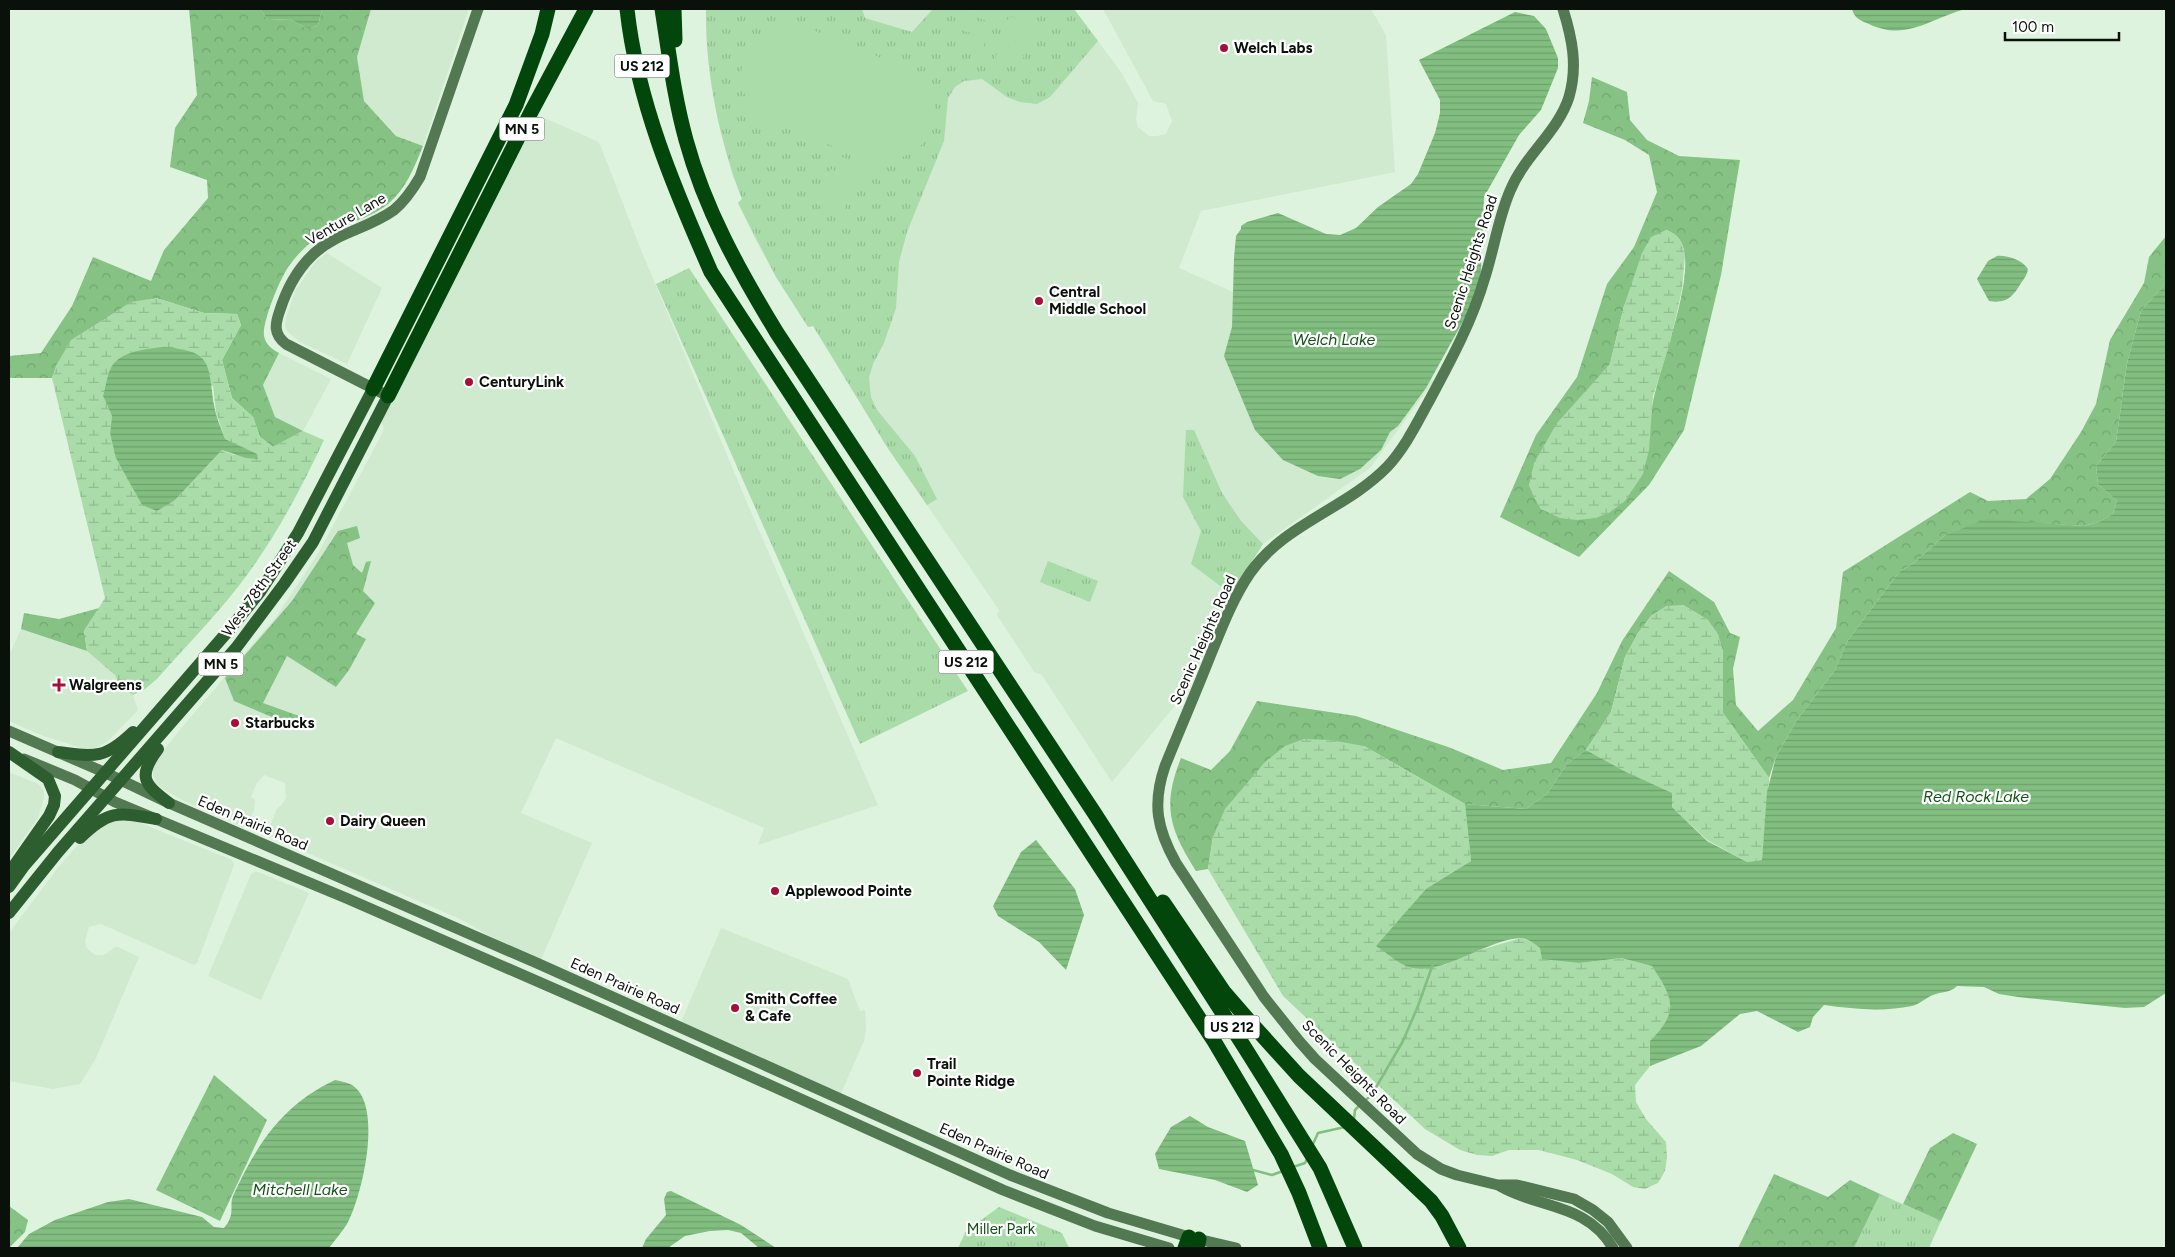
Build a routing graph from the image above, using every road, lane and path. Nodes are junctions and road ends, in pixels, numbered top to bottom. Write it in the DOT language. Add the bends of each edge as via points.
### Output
graph roads {
  1 [pos="478,9"];
  2 [pos="548,9"];
  3 [pos="586,9"];
  4 [pos="627,9"];
  5 [pos="636,9"];
  6 [pos="662,9"];
  7 [pos="674,9"];
  8 [pos="1563,9"];
  9 [pos="678,104"];
  10 [pos="653,123"];
  11 [pos="373,389"];
  12 [pos="388,396"];
  13 [pos="229,630"];
  14 [pos="190,702"];
  15 [pos="9,731"];
  16 [pos="9,752"];
  17 [pos="58,752"];
  18 [pos="106,773"];
  19 [pos="121,780"];
  20 [pos="91,789"];
  21 [pos="106,797"];
  22 [pos="168,803"];
  23 [pos="1095,814"];
  24 [pos="156,819"];
  25 [pos="9,873"];
  26 [pos="9,887"];
  27 [pos="9,913"];
  28 [pos="9,925"];
  29 [pos="1498,1185"];
  30 [pos="1299,1193"];
  31 [pos="1193,1243"];
  32 [pos="1169,1248"];
  33 [pos="1236,1248"];
  34 [pos="1314,1248"];
  35 [pos="1320,1248"];
  36 [pos="1355,1248"];
  37 [pos="1460,1248"];
  38 [pos="1613,1248"];
  39 [pos="1626,1248"];
  1 -- 11 [label="main road, Venture Lane" via="425,164 412,191 384,216 314,253 295,275 276,322 276,332 286,344"];
  2 -- 11 [label="highway, MN 5" via="516,105"];
  3 -- 12 [label="highway, MN 5"];
  4 -- 10 [label="highway" via="639,76"];
  5 -- 10 [label="highway, US 212"];
  6 -- 9 [label="highway, US 212"];
  7 -- 9 [label="highway"];
  8 -- 29 [label="main road, Scenic Heights Road" via="1570,31 1574,66 1569,97 1556,124 1510,190 1485,278 1458,350 1411,434 1386,467 1363,488 1282,539 1248,575 1218,637 1168,758 1158,799 1159,826 1176,864 1264,997 1299,1041 1417,1154 1449,1172"];
  9 -- 23 [label="highway, US 212" via="698,178 741,273 788,350"];
  10 -- 30 [label="highway, US 212" via="669,176 710,272 1214,1041 1281,1154"];
  11 -- 12 [label="main road, Venture Lane"];
  11 -- 13 [label="main road, West 78th Street / MN 5" via="298,533 260,592"];
  12 -- 14 [label="main road, West 78th Street / MN 5" via="313,542 236,648"];
  13 -- 17 [label="main road" via="184,673 118,746 88,756"];
  13 -- 18 [label="main road, West 78th Street / MN 5"];
  14 -- 19 [label="main road, West 78th Street / MN 5"];
  14 -- 22 [label="main road" via="146,770 150,788"];
  15 -- 17 [label="main road, Eden Prairie Road"];
  16 -- 20 [label="main road, Eden Prairie Road"];
  16 -- 25 [label="main road" via="48,779 56,796 49,816"];
  17 -- 18 [label="main road, Eden Prairie Road"];
  18 -- 19 [label="main road, Eden Prairie Road"];
  18 -- 20 [label="main road, West 78th Street / MN 5"];
  19 -- 21 [label="main road, West 78th Street / MN 5"];
  19 -- 22 [label="main road, Eden Prairie Road"];
  20 -- 21 [label="main road, Eden Prairie Road"];
  20 -- 26 [label="main road, West 78th Street / MN 5"];
  21 -- 24 [label="main road, Eden Prairie Road"];
  21 -- 27 [label="main road, West 78th Street / MN 5"];
  22 -- 31 [label="main road, Eden Prairie Road" via="539,964 1010,1175"];
  23 -- 36 [label="highway, US 212" via="1320,1168"];
  23 -- 37 [label="highway" via="1146,878 1224,992 1299,1076 1418,1187 1442,1216"];
  24 -- 28 [label="main road" via="119,813 100,820 72,844"];
  24 -- 32 [label="main road, Eden Prairie Road" via="460,947 1003,1190 1095,1226"];
  29 -- 38 [label="main road, Scenic Heights Road" via="1584,1218 1607,1238"];
  29 -- 39 [label="main road, Scenic Heights Road" via="1517,1185 1574,1199 1608,1222"];
  30 -- 34 [label="highway"];
  30 -- 35 [label="highway, US 212"];
  31 -- 33 [label="main road, Eden Prairie Road"];
}
